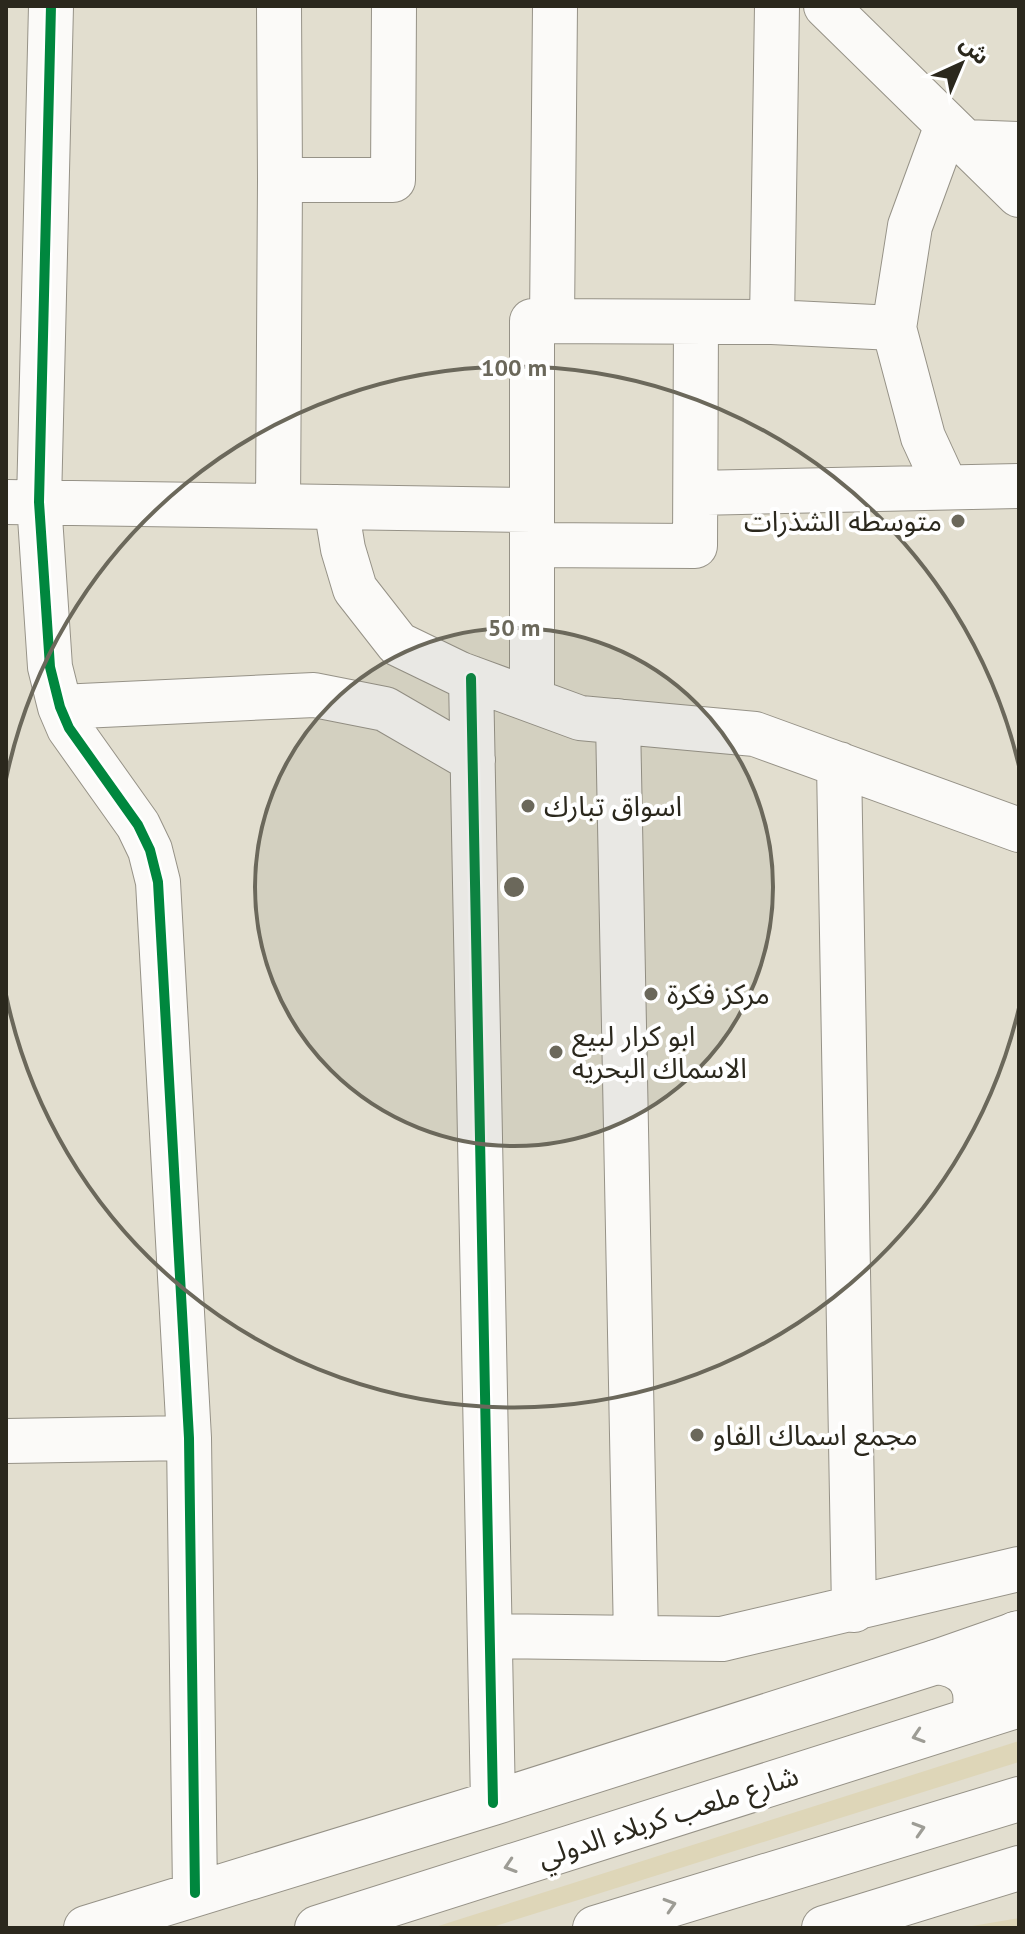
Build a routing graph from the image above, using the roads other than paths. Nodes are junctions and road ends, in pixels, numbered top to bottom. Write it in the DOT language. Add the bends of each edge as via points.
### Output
graph roads {
  1 [pos="51,6"];
  2 [pos="279,6"];
  3 [pos="394,6"];
  4 [pos="555,6"];
  5 [pos="777,6"];
  6 [pos="826,6"];
  7 [pos="956,134"];
  8 [pos="1019,144"];
  9 [pos="280,180"];
  10 [pos="1019,195"];
  11 [pos="552,321"];
  12 [pos="696,322"];
  13 [pos="772,322"];
  14 [pos="894,328"];
  15 [pos="1019,486"];
  16 [pos="946,487"];
  17 [pos="696,493"];
  18 [pos="23,502"];
  19 [pos="278,506"];
  20 [pos="336,507"];
  21 [pos="532,527"];
  22 [pos="471,678"];
  23 [pos="532,700"];
  24 [pos="60,707"];
  25 [pos="618,721"];
  26 [pos="473,760"];
  27 [pos="839,764"];
  28 [pos="1019,830"];
  29 [pos="189,1438"];
  30 [pos="6,1441"];
  31 [pos="1019,1569"];
  32 [pos="854,1610"];
  33 [pos="1017,1633"];
  34 [pos="490,1636"];
  35 [pos="636,1638"];
  36 [pos="936,1662"];
  37 [pos="1019,1697"];
  38 [pos="1019,1705"];
  39 [pos="972,1719"];
  40 [pos="493,1803"];
  41 [pos="1017,1808"];
  42 [pos="1019,1868"];
  43 [pos="195,1893"];
  44 [pos="866,1921"];
  45 [pos="86,1928"];
  46 [pos="317,1928"];
  47 [pos="595,1928"];
  48 [pos="824,1928"];
  1 -- 18 [label="street"];
  2 -- 9 [label="street"];
  3 -- 9 [label="street" via="393,180"];
  4 -- 11 [label="street"];
  5 -- 13 [label="street"];
  6 -- 7 [label="street"];
  7 -- 8 [label="street"];
  7 -- 10 [label="street"];
  7 -- 14 [label="street" via="910,226"];
  9 -- 19 [label="street"];
  11 -- 12 [label="street"];
  11 -- 21 [label="street" via="532,321"];
  12 -- 13 [label="street"];
  12 -- 17 [label="street"];
  13 -- 14 [label="street"];
  14 -- 16 [label="street" via="923,437"];
  15 -- 16 [label="street"];
  16 -- 17 [label="street"];
  17 -- 21 [label="street" via="695,546"];
  18 -- 19 [label="street"];
  18 -- 24 [label="street"];
  19 -- 20 [label="street"];
  20 -- 21 [label="street"];
  20 -- 22 [label="street" via="355,589 398,644"];
  21 -- 23 [label="street"];
  22 -- 23 [label="street"];
  22 -- 26 [label="street"];
  23 -- 25 [label="street" via="580,718"];
  24 -- 26 [label="street" via="314,695 385,709"];
  24 -- 29 [label="street" via="138,825 158,882"];
  25 -- 27 [label="street" via="755,734"];
  25 -- 35 [label="street"];
  26 -- 34 [label="street"];
  27 -- 28 [label="street"];
  27 -- 32 [label="street"];
  29 -- 30 [label="street"];
  29 -- 43 [label="street"];
  31 -- 32 [label="street"];
  32 -- 35 [label="street" via="722,1639"];
  33 -- 36 [label="street"];
  33 -- 37 [label="street" via="1003,1666"];
  34 -- 35 [label="street"];
  34 -- 40 [label="street"];
  36 -- 39 [label="street" via="962,1670 971,1680 976,1693"];
  36 -- 40 [label="street"];
  38 -- 39 [label="street, شارع ملعب كربلاء الدولي"];
  39 -- 46 [label="street, شارع ملعب كربلاء الدولي, one-way"];
  40 -- 43 [label="street"];
  47 -- 41 [label="street, one-way"];
  42 -- 44 [label="street"];
  43 -- 45 [label="street"];
  44 -- 48 [label="street"];
}
